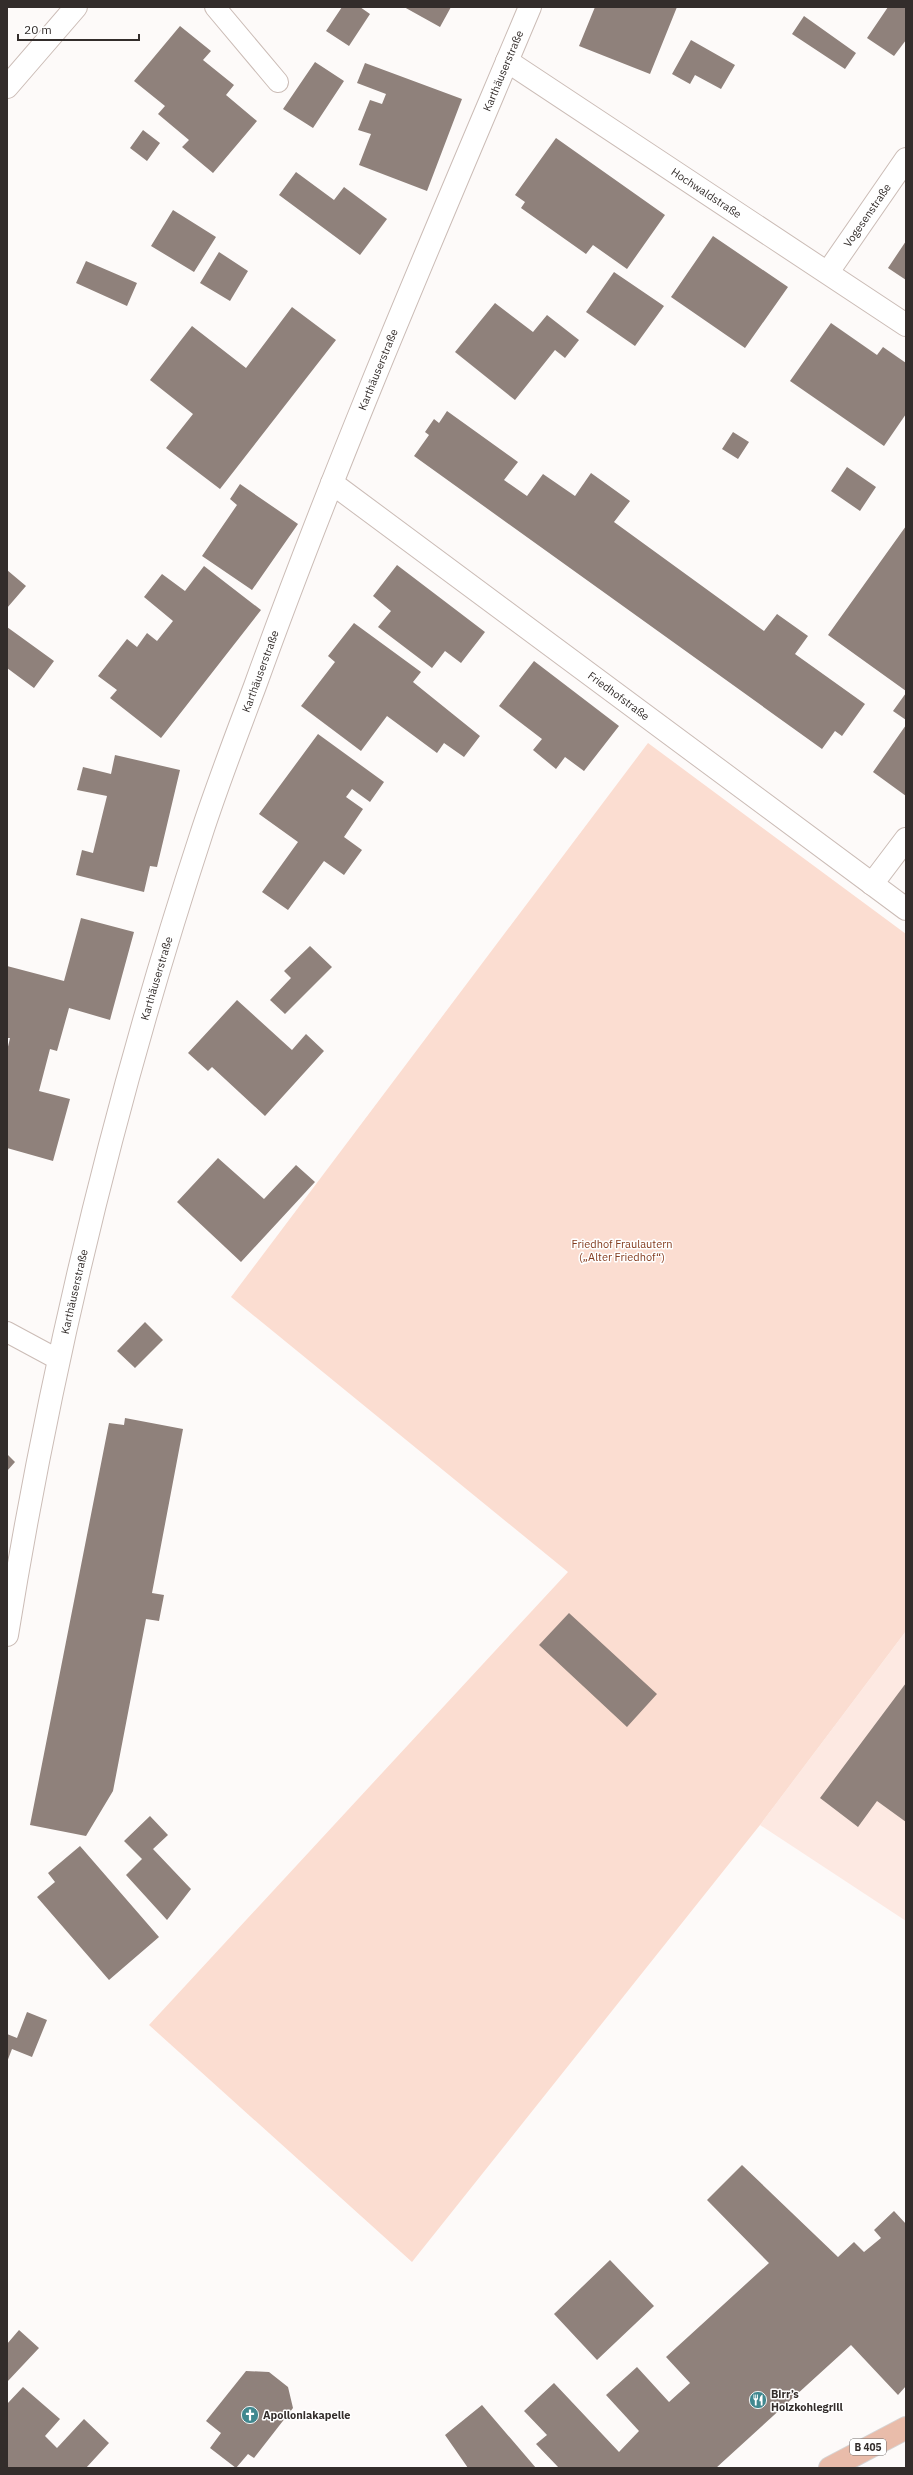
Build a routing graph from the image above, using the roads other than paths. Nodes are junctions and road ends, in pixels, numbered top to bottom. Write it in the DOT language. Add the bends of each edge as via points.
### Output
graph roads {
  1 [pos="76,7"];
  2 [pos="215,7"];
  3 [pos="530,7"];
  4 [pos="507,61"];
  5 [pos="278,82"];
  6 [pos="7,87"];
  7 [pos="906,159"];
  8 [pos="828,272"];
  9 [pos="906,325"];
  10 [pos="332,483"];
  11 [pos="906,839"];
  12 [pos="872,884"];
  13 [pos="906,909"];
  14 [pos="7,1332"];
  15 [pos="59,1360"];
  16 [pos="7,1635"];
  17 [pos="906,2428"];
  18 [pos="830,2468"];
  1 -- 6 [label="street"];
  2 -- 5 [label="lane"];
  3 -- 4 [label="street, Karthäuserstraße"];
  4 -- 8 [label="street, Hochwaldstraße"];
  4 -- 10 [label="street, Karthäuserstraße"];
  7 -- 8 [label="street, Vogesenstraße"];
  8 -- 9 [label="street, Hochwaldstraße"];
  10 -- 12 [label="street, Friedhofstraße"];
  10 -- 15 [label="street, Karthäuserstraße" via="202,830 114,1130"];
  11 -- 12 [label="street"];
  12 -- 13 [label="street, Friedhofstraße"];
  14 -- 15 [label="lane"];
  15 -- 16 [label="street, Karthäuserstraße"];
  17 -- 18 [label="main road, B 405"];
}
